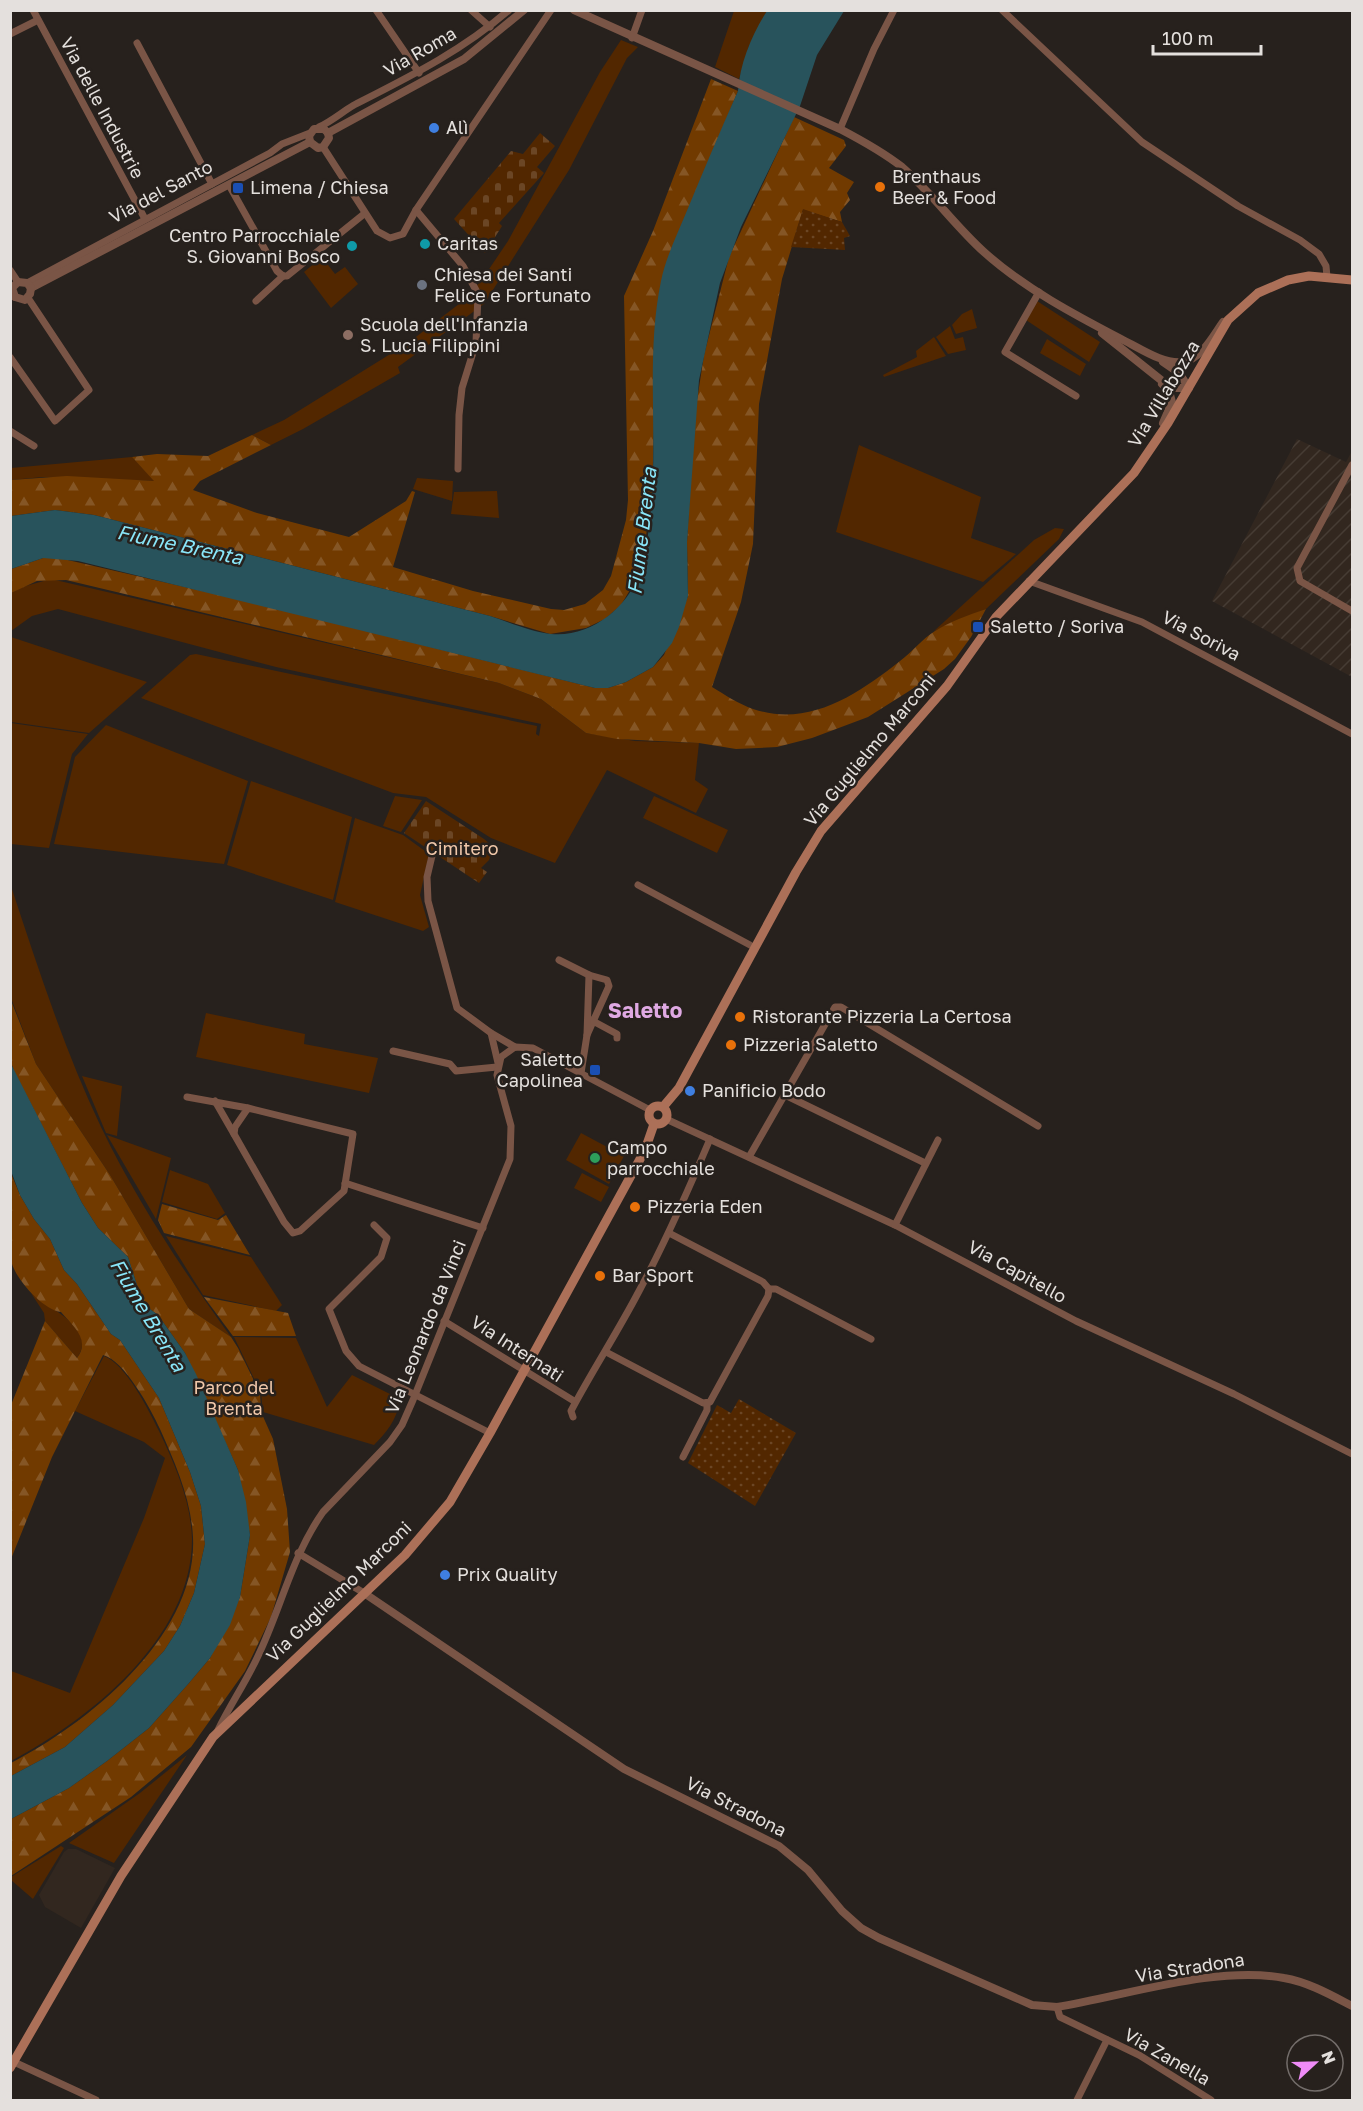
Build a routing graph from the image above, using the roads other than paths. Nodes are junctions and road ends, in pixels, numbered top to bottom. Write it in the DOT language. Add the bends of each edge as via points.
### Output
graph roads {
  1 [pos="33,10"];
  2 [pos="375,10"];
  3 [pos="471,10"];
  4 [pos="509,10"];
  5 [pos="524,10"];
  6 [pos="574,10"];
  7 [pos="642,10"];
  8 [pos="1002,10"];
  9 [pos="550,11"];
  10 [pos="894,11"];
  11 [pos="38,21"];
  12 [pos="490,27"];
  13 [pos="10,34"];
  14 [pos="632,38"];
  15 [pos="137,43"];
  16 [pos="419,73"];
  17 [pos="374,97"];
  18 [pos="374,108"];
  19 [pos="319,127"];
  20 [pos="836,127"];
  21 [pos="328,133"];
  22 [pos="310,137"];
  23 [pos="323,147"];
  24 [pos="212,184"];
  25 [pos="229,185"];
  26 [pos="416,210"];
  27 [pos="364,214"];
  28 [pos="145,219"];
  29 [pos="10,270"];
  30 [pos="283,276"];
  31 [pos="1327,277"];
  32 [pos="1353,280"];
  33 [pos="25,284"];
  34 [pos="1039,292"];
  35 [pos="12,296"];
  36 [pos="28,298"];
  37 [pos="256,301"];
  38 [pos="1241,306"];
  39 [pos="1090,323"];
  40 [pos="1147,352"];
  41 [pos="10,357"];
  42 [pos="1153,375"];
  43 [pos="1189,388"];
  44 [pos="1076,396"];
  45 [pos="10,431"];
  46 [pos="34,446"];
  47 [pos="1151,450"];
  48 [pos="1353,465"];
  49 [pos="458,469"];
  50 [pos="1349,479"];
  51 [pos="1029,581"];
  52 [pos="1353,611"];
  53 [pos="1353,734"];
  54 [pos="432,856"];
  55 [pos="638,885"];
  56 [pos="750,945"];
  57 [pos="559,960"];
  58 [pos="589,975"];
  59 [pos="590,1020"];
  60 [pos="492,1033"];
  61 [pos="617,1038"];
  62 [pos="515,1047"];
  63 [pos="393,1051"];
  64 [pos="497,1065"];
  65 [pos="581,1073"];
  66 [pos="785,1095"];
  67 [pos="187,1097"];
  68 [pos="215,1101"];
  69 [pos="663,1107"];
  70 [pos="248,1108"];
  71 [pos="650,1110"];
  72 [pos="666,1119"];
  73 [pos="654,1124"];
  74 [pos="1038,1126"];
  75 [pos="234,1134"];
  76 [pos="710,1139"];
  77 [pos="938,1140"];
  78 [pos="749,1157"];
  79 [pos="925,1163"];
  80 [pos="345,1183"];
  81 [pos="374,1225"];
  82 [pos="895,1225"];
  83 [pos="483,1228"];
  84 [pos="669,1233"];
  85 [pos="769,1289"];
  86 [pos="444,1321"];
  87 [pos="871,1339"];
  88 [pos="606,1352"];
  89 [pos="523,1371"];
  90 [pos="414,1395"];
  91 [pos="574,1401"];
  92 [pos="707,1403"];
  93 [pos="573,1417"];
  94 [pos="490,1433"];
  95 [pos="1353,1454"];
  96 [pos="683,1457"];
  97 [pos="298,1553"];
  98 [pos="364,1593"];
  99 [pos="218,1731"];
  100 [pos="1353,2006"];
  101 [pos="1057,2007"];
  102 [pos="1107,2040"];
  103 [pos="12,2065"];
  104 [pos="96,2100"];
  105 [pos="1077,2100"];
  106 [pos="1211,2100"];
  1 -- 11 [label="street, Via delle Industrie"];
  2 -- 16 [label="street"];
  3 -- 12 [label="street"];
  4 -- 12 [label="street, Via Roma"];
  5 -- 18 [label="street" via="464,59"];
  6 -- 14 [label="street"];
  7 -- 14 [label="street"];
  8 -- 31 [label="street" via="1142,142 1238,206 1300,240 1319,254"];
  9 -- 26 [label="street"];
  10 -- 20 [label="street"];
  11 -- 13 [label="street"];
  11 -- 28 [label="street, Via delle Industrie"];
  12 -- 16 [label="street, Via Roma"];
  14 -- 20 [label="street"];
  15 -- 24 [label="street"];
  16 -- 17 [label="street, Via Roma"];
  17 -- 18 [label="street, Via Roma"];
  17 -- 19 [label="street, Via Roma"];
  18 -- 21 [label="street"];
  19 -- 21 [label="street"];
  19 -- 22 [label="street, Via Roma"];
  20 -- 34 [label="street" via="903,168 983,251"];
  21 -- 23 [label="street"];
  22 -- 23 [label="street" via="313,146"];
  22 -- 24 [label="street, Via del Santo" via="282,144"];
  22 -- 25 [label="street"];
  23 -- 27 [label="street"];
  24 -- 28 [label="street, Via del Santo"];
  25 -- 30 [label="street"];
  25 -- 33 [label="street" via="57,276"];
  26 -- 27 [label="street" via="403,234 390,238 377,231"];
  26 -- 49 [label="street" via="463,266 478,294 476,343 462,388"];
  27 -- 30 [label="street"];
  28 -- 33 [label="street, Via del Santo"];
  29 -- 33 [label="street"];
  30 -- 37 [label="street"];
  31 -- 32 [label="main road, Via Villabozza"];
  31 -- 38 [label="main road, Via Villabozza" via="1300,278 1274,285"];
  33 -- 35 [label="street" via="12,288"];
  33 -- 36 [label="street"];
  34 -- 39 [label="street"];
  34 -- 44 [label="street" via="1005,352"];
  35 -- 36 [label="street"];
  36 -- 41 [label="street" via="89,390 56,421"];
  38 -- 40 [label="street" via="1227,316 1205,347 1184,362 1172,362"];
  38 -- 43 [label="main road, Via Villabozza" via="1218,334"];
  39 -- 40 [label="street"];
  39 -- 42 [label="street"];
  40 -- 43 [label="street" via="1179,373"];
  42 -- 43 [label="street" via="1175,388"];
  42 -- 47 [label="street" via="1169,391 1172,402"];
  43 -- 47 [label="main road, Via Villabozza"];
  45 -- 46 [label="street"];
  47 -- 51 [label="main road, Via Villabozza" via="1105,505"];
  48 -- 50 [label="street"];
  50 -- 52 [label="street" via="1297,574 1300,581"];
  51 -- 53 [label="street, Via Soriva" via="1142,622"];
  51 -- 69 [label="main road, Via Guglielmo Marconi" via="983,633 924,714 821,831 679,1088"];
  54 -- 60 [label="street" via="427,877 428,901 457,1008"];
  55 -- 56 [label="street"];
  57 -- 58 [label="street"];
  58 -- 59 [label="street"];
  58 -- 59 [label="street" via="607,980 609,986"];
  59 -- 61 [label="street" via="617,1034"];
  59 -- 65 [label="street"];
  60 -- 62 [label="street"];
  60 -- 64 [label="street, Via Leonardo da Vinci"];
  62 -- 64 [label="street" via="506,1051"];
  62 -- 65 [label="street" via="541,1051"];
  63 -- 64 [label="street" via="450,1064 456,1071"];
  64 -- 83 [label="street, Via Leonardo da Vinci" via="511,1126 511,1153"];
  65 -- 71 [label="street"];
  66 -- 74 [label="street" via="829,1013 841,1007"];
  66 -- 78 [label="street"];
  66 -- 79 [label="street"];
  67 -- 68 [label="street"];
  68 -- 70 [label="street"];
  68 -- 75 [label="street"];
  69 -- 71 [label="main road"];
  69 -- 72 [label="main road"];
  70 -- 75 [label="street"];
  70 -- 80 [label="street" via="353,1134"];
  71 -- 73 [label="main road" via="649,1118"];
  72 -- 73 [label="main road"];
  72 -- 76 [label="street, Via Capitello"];
  73 -- 89 [label="main road, Via Guglielmo Marconi" via="645,1150"];
  75 -- 80 [label="street" via="293,1233 300,1232 326,1209 344,1191"];
  76 -- 78 [label="street, Via Capitello"];
  76 -- 84 [label="street, Via Internati"];
  77 -- 79 [label="street"];
  78 -- 82 [label="street, Via Capitello"];
  79 -- 82 [label="street"];
  80 -- 83 [label="street"];
  81 -- 90 [label="street" via="387,1238 381,1257 332,1305 329,1314 346,1351 358,1366"];
  82 -- 95 [label="street, Via Capitello" via="1066,1316"];
  83 -- 86 [label="street, Via Leonardo da Vinci"];
  84 -- 85 [label="street" via="763,1282"];
  84 -- 88 [label="street, Via Internati"];
  85 -- 87 [label="street" via="776,1289"];
  85 -- 92 [label="street"];
  86 -- 89 [label="street, Via Internati"];
  86 -- 90 [label="street, Via Leonardo da Vinci"];
  88 -- 91 [label="street, Via Internati"];
  88 -- 92 [label="street"];
  89 -- 91 [label="street, Via Internati"];
  89 -- 94 [label="main road, Via Guglielmo Marconi"];
  90 -- 94 [label="street"];
  90 -- 97 [label="street, Via Leonardo da Vinci" via="396,1434 323,1512"];
  91 -- 93 [label="street, Via Internati"];
  92 -- 96 [label="street"];
  94 -- 98 [label="main road, Via Guglielmo Marconi" via="429,1528"];
  97 -- 98 [label="street, Via Stradona"];
  97 -- 99 [label="street, Via Leonardo da Vinci" via="258,1658"];
  98 -- 99 [label="main road, Via Guglielmo Marconi"];
  98 -- 101 [label="street, Via Stradona" via="624,1769 779,1846 808,1870 861,1928 1032,2005"];
  99 -- 103 [label="main road, Via Guglielmo Marconi" via="121,1876"];
  100 -- 101 [label="street, Via Stradona" via="1286,1978 1258,1974 1196,1980"];
  101 -- 102 [label="street, Via Zanella" via="1060,2018"];
  102 -- 105 [label="street, Via Zanella"];
  102 -- 106 [label="street, Via Zanella" via="1156,2064"];
  103 -- 104 [label="street"];
}
